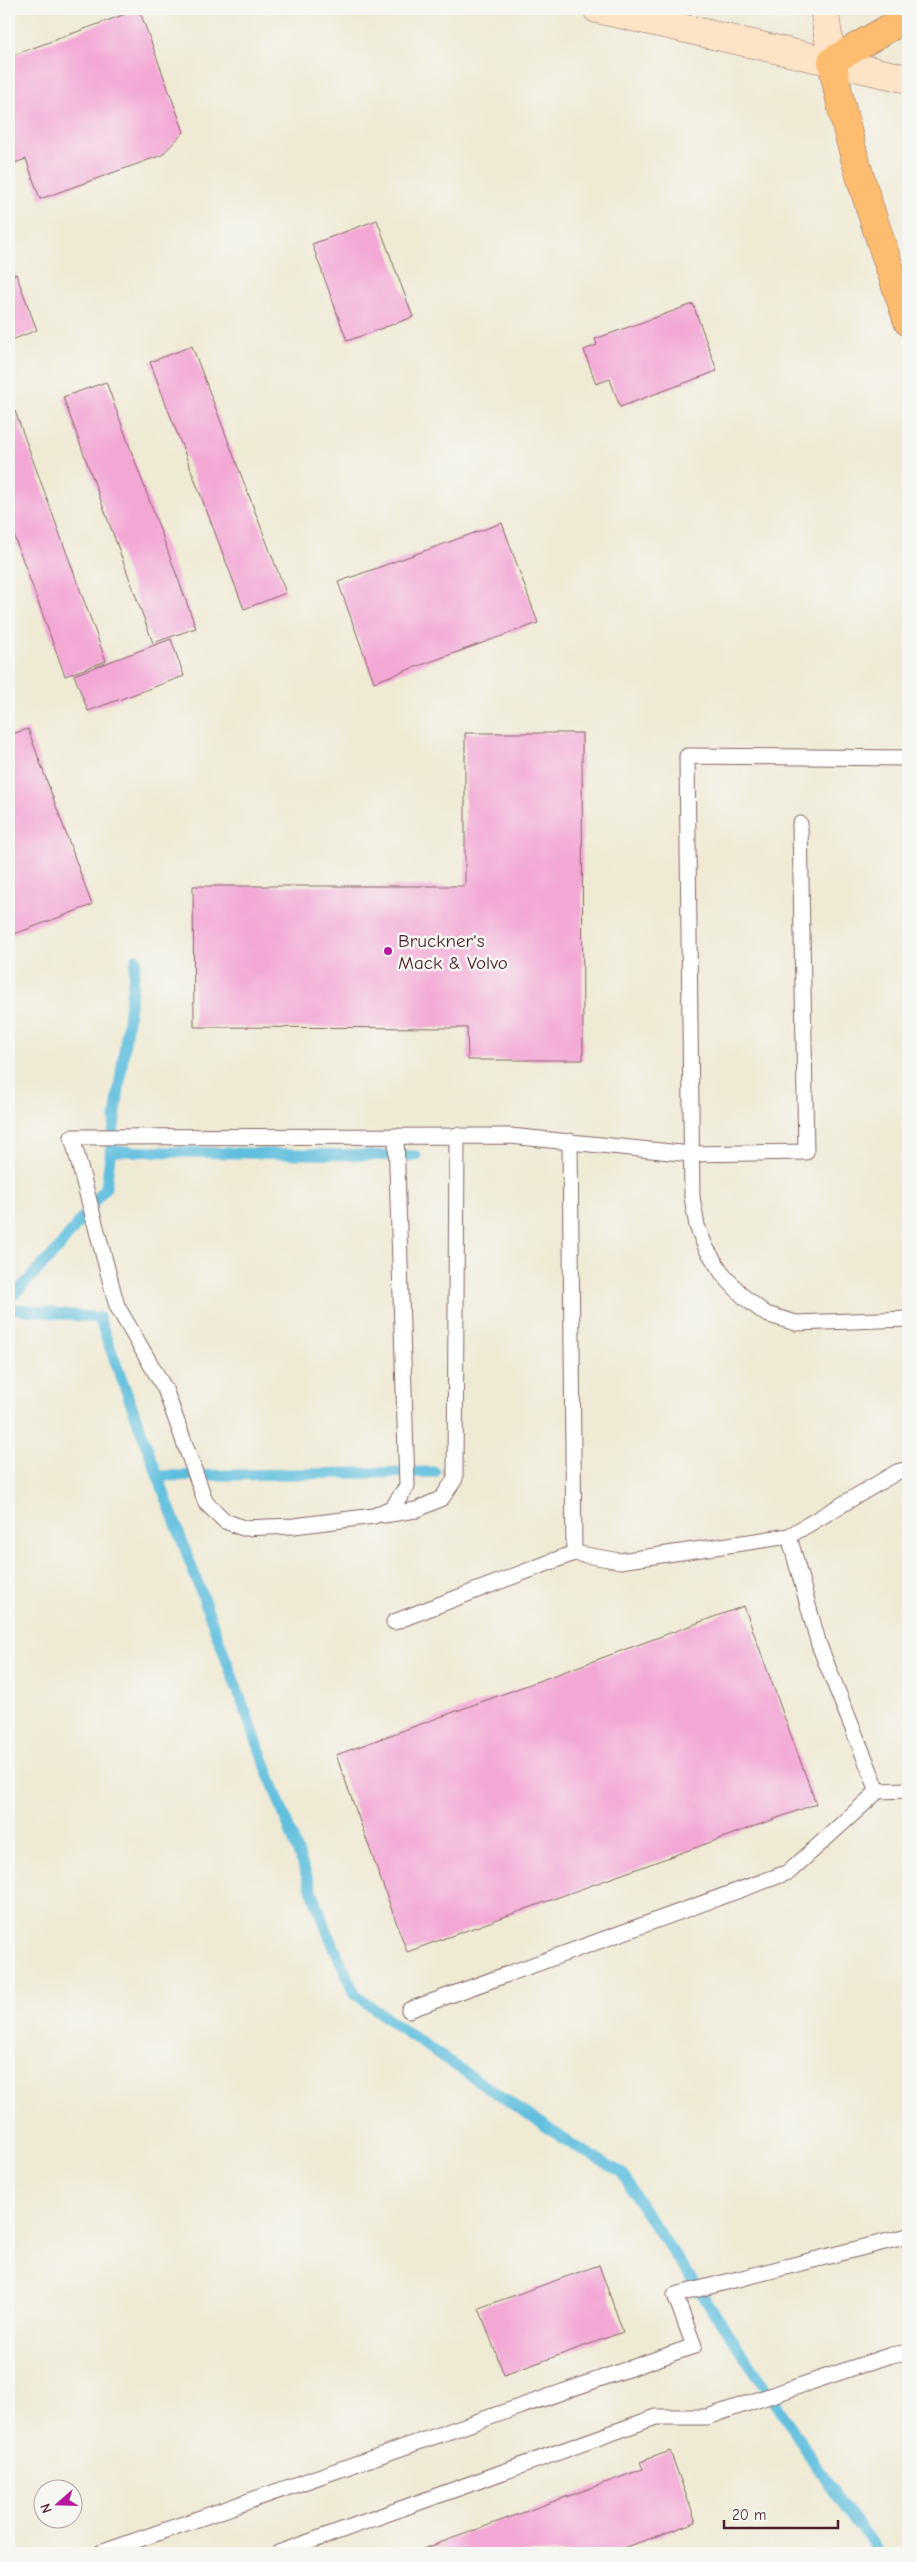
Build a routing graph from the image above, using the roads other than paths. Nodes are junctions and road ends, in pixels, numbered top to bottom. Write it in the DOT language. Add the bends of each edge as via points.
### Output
graph roads {
  1 [pos="597,9"];
  2 [pos="824,9"];
  3 [pos="908,17"];
  4 [pos="832,61"];
  5 [pos="908,79"];
  6 [pos="908,322"];
  7 [pos="908,758"];
  8 [pos="800,824"];
  9 [pos="457,1135"];
  10 [pos="396,1136"];
  11 [pos="570,1141"];
  12 [pos="692,1154"];
  13 [pos="908,1319"];
  14 [pos="908,1469"];
  15 [pos="374,1516"];
  16 [pos="789,1536"];
  17 [pos="574,1553"];
  18 [pos="394,1622"];
  19 [pos="908,1790"];
  20 [pos="878,1791"];
  21 [pos="409,2010"];
  22 [pos="908,2236"];
  23 [pos="908,2352"];
  24 [pos="100,2553"];
  25 [pos="278,2553"];
  1 -- 4 [label="main road"];
  2 -- 4 [label="main road"];
  3 -- 4 [label="highway"];
  4 -- 5 [label="main road"];
  4 -- 6 [label="highway" via="859,175"];
  7 -- 12 [label="lane" via="686,756"];
  8 -- 12 [label="lane" via="806,1152"];
  9 -- 10 [label="lane"];
  9 -- 11 [label="lane"];
  9 -- 15 [label="lane" via="456,1479 442,1498 416,1510"];
  10 -- 15 [label="lane" via="407,1486 393,1507"];
  10 -- 15 [label="lane" via="72,1137 117,1306 165,1389 206,1503 225,1521 243,1528 294,1526"];
  11 -- 12 [label="lane"];
  11 -- 17 [label="lane"];
  12 -- 13 [label="lane" via="692,1197 697,1226 706,1248 724,1276 745,1298 766,1314 796,1323"];
  14 -- 16 [label="lane"];
  16 -- 17 [label="lane" via="620,1561"];
  16 -- 20 [label="lane" via="819,1644"];
  17 -- 18 [label="lane"];
  19 -- 20 [label="lane"];
  20 -- 21 [label="lane" via="789,1872"];
  22 -- 24 [label="lane" via="675,2295 694,2346"];
  23 -- 25 [label="lane" via="706,2417 656,2417"];
}
